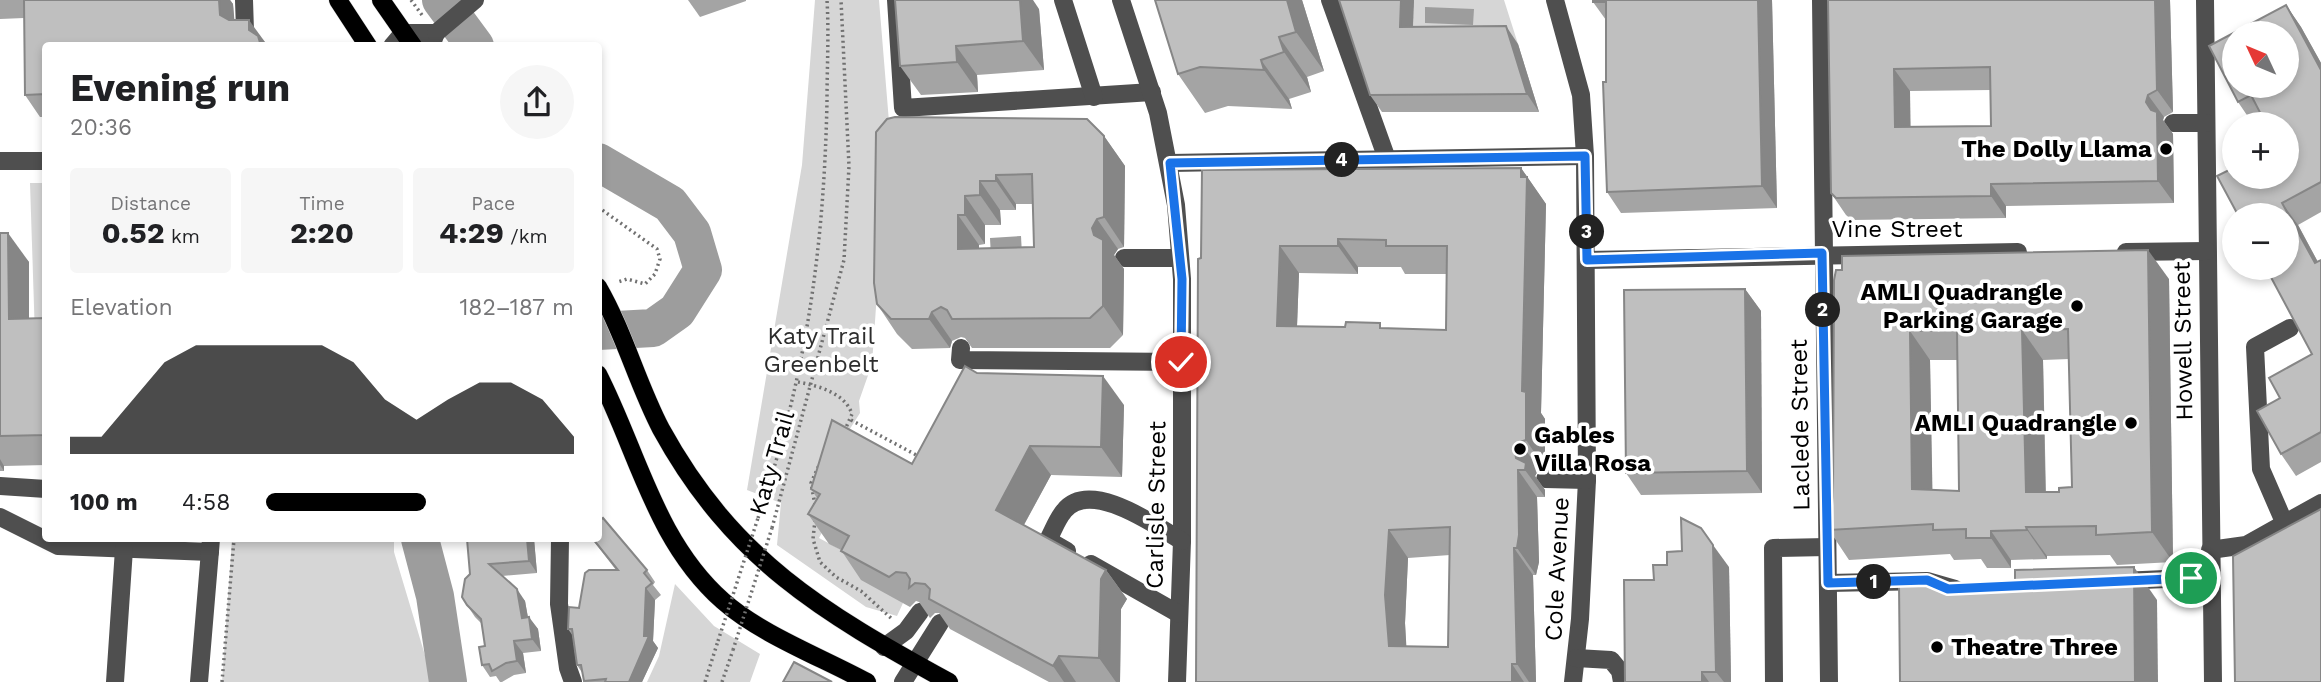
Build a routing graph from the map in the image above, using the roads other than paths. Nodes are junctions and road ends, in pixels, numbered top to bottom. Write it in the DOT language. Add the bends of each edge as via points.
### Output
graph roads {
  1 [pos="244,0"];
  2 [pos="338,0"];
  3 [pos="381,0"];
  4 [pos="475,0"];
  5 [pos="896,0"];
  6 [pos="1063,0"];
  7 [pos="1121,0"];
  8 [pos="1330,0"];
  9 [pos="1555,0"];
  10 [pos="1821,0"];
  11 [pos="2205,0"];
  12 [pos="244,31"];
  13 [pos="433,39"];
  14 [pos="403,41"];
  15 [pos="365,42"];
  16 [pos="1152,92"];
  17 [pos="1094,97"];
  18 [pos="2173,123"];
  19 [pos="2206,123"];
  20 [pos="1585,156"];
  21 [pos="1387,159"];
  22 [pos="0,161"];
  23 [pos="42,161"];
  24 [pos="1170,163"];
  25 [pos="2207,251"];
  26 [pos="2035,252"];
  27 [pos="2103,252"];
  28 [pos="1822,253"];
  29 [pos="1124,258"];
  30 [pos="1180,258"];
  31 [pos="1587,260"];
  32 [pos="602,294"];
  33 [pos="2290,328"];
  34 [pos="961,348"];
  35 [pos="1181,362"];
  36 [pos="602,383"];
  37 [pos="1545,480"];
  38 [pos="1587,480"];
  39 [pos="0,486"];
  40 [pos="42,489"];
  41 [pos="2321,503"];
  42 [pos="0,517"];
  43 [pos="2284,522"];
  44 [pos="42,538"];
  45 [pos="1182,541"];
  46 [pos="50,542"];
  47 [pos="560,542"];
  48 [pos="210,546"];
  49 [pos="1827,547"];
  50 [pos="124,549"];
  51 [pos="2210,550"];
  52 [pos="2211,578"];
  53 [pos="1828,583"];
  54 [pos="2096,583"];
  55 [pos="1975,588"];
  56 [pos="920,612"];
  57 [pos="1179,614"];
  58 [pos="940,623"];
  59 [pos="884,647"];
  60 [pos="1576,658"];
  61 [pos="916,663"];
  62 [pos="115,682"];
  63 [pos="200,682"];
  64 [pos="573,682"];
  65 [pos="867,682"];
  66 [pos="903,682"];
  67 [pos="949,682"];
  68 [pos="1177,682"];
  69 [pos="1573,682"];
  70 [pos="1622,682"];
  71 [pos="1774,682"];
  72 [pos="1829,682"];
  73 [pos="2213,682"];
  1 -- 12 [label="street"];
  2 -- 15 [label="main road"];
  3 -- 14 [label="main road"];
  4 -- 13 [label="street, bridge"];
  5 -- 17 [label="street" via="903,108"];
  6 -- 17 [label="street"];
  7 -- 16 [label="street, Carlisle Street"];
  8 -- 21 [label="street"];
  9 -- 20 [label="street, Cole Avenue" via="1581,95"];
  10 -- 28 [label="street, Laclede Street"];
  11 -- 19 [label="street, Howell Street"];
  13 -- 14 [label="street"];
  16 -- 17 [label="street"];
  16 -- 24 [label="street, Carlisle Street"];
  18 -- 19 [label="street"];
  19 -- 25 [label="street, Howell Street"];
  20 -- 21 [label="street"];
  20 -- 31 [label="street, Cole Avenue"];
  21 -- 24 [label="street"];
  22 -- 23 [label="street"];
  24 -- 30 [label="street, Carlisle Street"];
  25 -- 27 [label="street"];
  25 -- 51 [label="street, Howell Street"];
  26 -- 28 [label="street, Vine Street"];
  28 -- 31 [label="street, Vine Street"];
  28 -- 49 [label="street, Laclede Street"];
  29 -- 30 [label="street"];
  30 -- 35 [label="street, Carlisle Street"];
  31 -- 38 [label="street, Cole Avenue"];
  32 -- 59 [label="main road" via="681,462 734,534 783,579"];
  33 -- 43 [label="street" via="2255,347 2262,469"];
  34 -- 35 [label="street" via="960,360 1062,355"];
  35 -- 45 [label="street, Carlisle Street"];
  36 -- 65 [label="main road" via="640,478 666,530 695,571 724,602"];
  37 -- 38 [label="street"];
  38 -- 60 [label="street, Cole Avenue"];
  39 -- 40 [label="street"];
  41 -- 43 [label="street"];
  42 -- 44 [label="street"];
  43 -- 51 [label="street" via="2246,545"];
  45 -- 57 [label="street, Carlisle Street"];
  45 -- 57 [label="street" via="1114,502 1084,501 1065,509 1048,540"];
  46 -- 50 [label="street"];
  47 -- 64 [label="street" via="558,604"];
  48 -- 50 [label="street"];
  48 -- 63 [label="street"];
  49 -- 53 [label="street, Laclede Street"];
  49 -- 71 [label="street" via="1773,548"];
  50 -- 62 [label="street"];
  51 -- 52 [label="street, Howell Street"];
  52 -- 54 [label="street"];
  52 -- 73 [label="street, Howell Street"];
  53 -- 55 [label="street" via="1927,580 1948,589"];
  53 -- 72 [label="street, Laclede Street"];
  56 -- 59 [label="street" via="906,631"];
  57 -- 68 [label="street, Carlisle Street"];
  58 -- 61 [label="street"];
  59 -- 61 [label="main road"];
  60 -- 69 [label="street, Cole Avenue"];
  60 -- 70 [label="street" via="1611,660"];
  61 -- 66 [label="street"];
  61 -- 67 [label="main road"];
}
